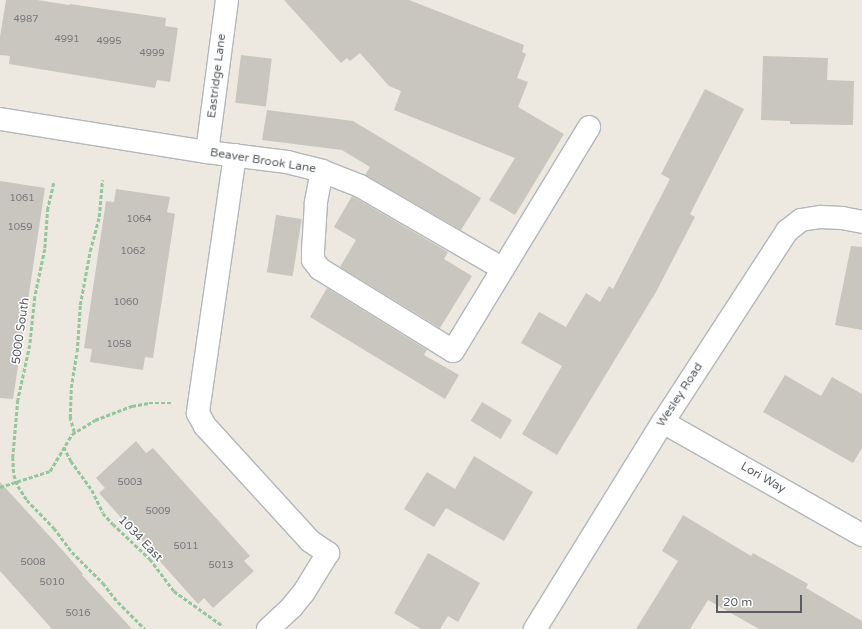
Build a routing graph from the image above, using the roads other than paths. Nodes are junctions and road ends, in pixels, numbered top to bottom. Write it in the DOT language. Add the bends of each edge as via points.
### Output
graph roads {
  1 [pos="226,0"];
  2 [pos="0,119"];
  3 [pos="589,127"];
  4 [pos="207,152"];
  5 [pos="235,155"];
  6 [pos="322,171"];
  7 [pos="862,222"];
  8 [pos="503,269"];
  9 [pos="663,422"];
  10 [pos="862,535"];
  11 [pos="268,629"];
  12 [pos="535,629"];
  1 -- 4 [label="street, Eastridge Lane"];
  2 -- 4 [label="street, Beaver Brook Lane"];
  3 -- 8 [label="street"];
  4 -- 5 [label="street, Beaver Brook Lane"];
  5 -- 6 [label="street, Beaver Brook Lane" via="287,162"];
  5 -- 11 [label="street" via="198,413 205,426 310,541 328,553 296,602"];
  6 -- 8 [label="street, Beaver Brook Lane" via="360,186"];
  6 -- 8 [label="street" via="316,203 313,251 314,260 320,269 452,351"];
  7 -- 9 [label="street, Wesley Road" via="821,217 801,220 787,231"];
  9 -- 10 [label="street, Lori Way"];
  9 -- 12 [label="street, Wesley Road"];
}
